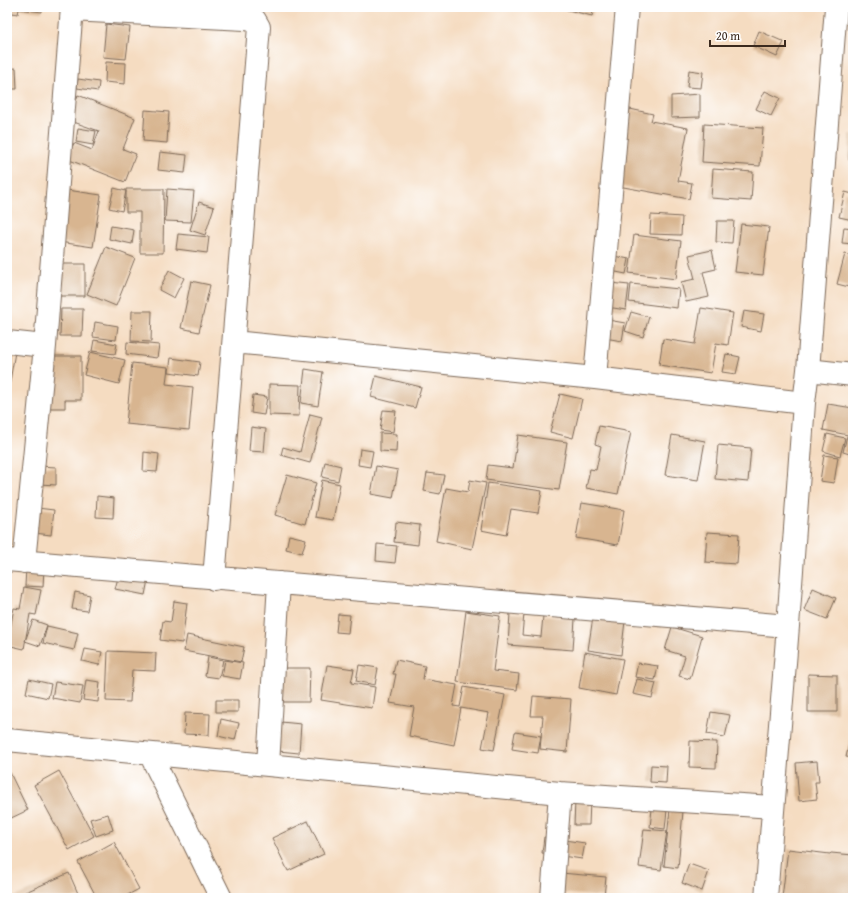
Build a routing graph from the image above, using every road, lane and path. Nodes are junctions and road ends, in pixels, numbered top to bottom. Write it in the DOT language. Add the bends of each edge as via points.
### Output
graph roads {
  1 [pos="628,7"];
  2 [pos="836,7"];
  3 [pos="71,9"];
  4 [pos="7,342"];
  5 [pos="234,342"];
  6 [pos="45,346"];
  7 [pos="808,370"];
  8 [pos="853,375"];
  9 [pos="595,378"];
  10 [pos="804,402"];
  11 [pos="16,561"];
  12 [pos="214,579"];
  13 [pos="279,583"];
  14 [pos="788,626"];
  15 [pos="7,740"];
  16 [pos="150,754"];
  17 [pos="268,765"];
  18 [pos="560,793"];
  19 [pos="773,807"];
  20 [pos="221,898"];
  21 [pos="552,898"];
  22 [pos="766,898"];
  1 -- 9 [label="street"];
  2 -- 7 [label="street"];
  3 -- 5 [label="street" via="246,19 255,20 259,27"];
  3 -- 6 [label="street"];
  4 -- 6 [label="street"];
  5 -- 9 [label="street"];
  5 -- 12 [label="street"];
  6 -- 11 [label="street"];
  7 -- 8 [label="street"];
  7 -- 10 [label="street"];
  9 -- 10 [label="street"];
  10 -- 14 [label="street"];
  11 -- 12 [label="street"];
  12 -- 13 [label="street"];
  13 -- 14 [label="street"];
  13 -- 17 [label="street"];
  14 -- 19 [label="street"];
  15 -- 16 [label="street"];
  16 -- 17 [label="street"];
  16 -- 20 [label="street"];
  17 -- 18 [label="street"];
  18 -- 19 [label="street"];
  18 -- 21 [label="street"];
  19 -- 22 [label="street"];
}
